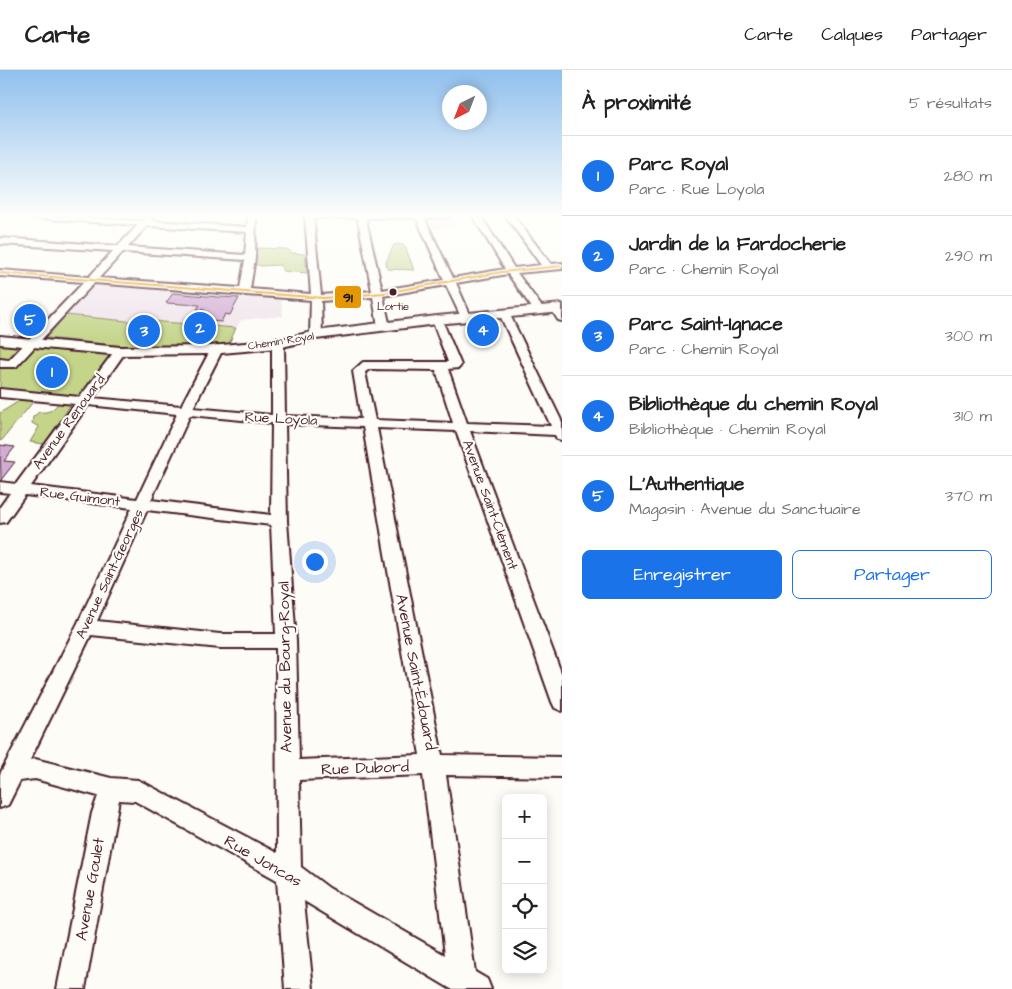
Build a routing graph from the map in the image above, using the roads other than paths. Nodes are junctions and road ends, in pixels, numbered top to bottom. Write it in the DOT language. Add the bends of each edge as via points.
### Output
graph roads {
  1 [pos="112,258"];
  2 [pos="250,258"];
  3 [pos="313,258"];
  4 [pos="370,258"];
  5 [pos="439,258"];
  6 [pos="502,258"];
  7 [pos="541,258"];
  8 [pos="562,266"];
  9 [pos="548,267"];
  10 [pos="510,271"];
  11 [pos="0,273"];
  12 [pos="13,274"];
  13 [pos="91,280"];
  14 [pos="450,282"];
  15 [pos="0,285"];
  16 [pos="245,292"];
  17 [pos="378,294"];
  18 [pos="316,298"];
  19 [pos="539,310"];
  20 [pos="560,311"];
  21 [pos="504,313"];
  22 [pos="466,317"];
  23 [pos="437,320"];
  24 [pos="384,326"];
  25 [pos="316,335"];
  26 [pos="0,340"];
  27 [pos="32,343"];
  28 [pos="278,344"];
  29 [pos="217,350"];
  30 [pos="120,351"];
  31 [pos="0,363"];
  32 [pos="441,366"];
  33 [pos="0,393"];
  34 [pos="84,401"];
  35 [pos="185,411"];
  36 [pos="280,420"];
  37 [pos="369,422"];
  38 [pos="461,426"];
  39 [pos="561,432"];
  40 [pos="0,487"];
  41 [pos="20,489"];
  42 [pos="142,504"];
  43 [pos="0,518"];
  44 [pos="279,521"];
  45 [pos="85,627"];
  46 [pos="286,641"];
  47 [pos="562,702"];
  48 [pos="433,766"];
  49 [pos="562,767"];
  50 [pos="287,770"];
  51 [pos="5,782"];
  52 [pos="111,789"];
  53 [pos="289,873"];
  54 [pos="469,985"];
  55 [pos="71,989"];
  56 [pos="299,989"];
  1 -- 13 [label="street"];
  2 -- 16 [label="street"];
  3 -- 18 [label="street"];
  4 -- 17 [label="street"];
  5 -- 14 [label="street"];
  6 -- 10 [label="street"];
  7 -- 9 [label="street"];
  8 -- 9 [label="street"];
  9 -- 10 [label="street"];
  10 -- 14 [label="street"];
  10 -- 19 [label="street"];
  11 -- 12 [label="street"];
  12 -- 13 [label="street"];
  12 -- 15 [label="street"];
  13 -- 16 [label="street"];
  13 -- 27 [label="street"];
  14 -- 17 [label="street"];
  14 -- 22 [label="street"];
  16 -- 18 [label="street"];
  17 -- 18 [label="street"];
  17 -- 24 [label="street"];
  18 -- 25 [label="street"];
  19 -- 20 [label="main road, Chemin Royal"];
  19 -- 21 [label="main road, Chemin Royal"];
  21 -- 22 [label="main road, Chemin Royal"];
  21 -- 39 [label="street"];
  22 -- 23 [label="main road, Chemin Royal"];
  23 -- 24 [label="main road, Chemin Royal"];
  23 -- 32 [label="street" via="455,365"];
  24 -- 25 [label="main road, Chemin Royal"];
  25 -- 28 [label="main road, Chemin Royal"];
  26 -- 27 [label="main road, Chemin Royal"];
  27 -- 30 [label="main road, Chemin Royal"];
  27 -- 31 [label="street" via="12,364"];
  28 -- 29 [label="main road, Chemin Royal"];
  28 -- 36 [label="street, Avenue du Bourg-Royal"];
  29 -- 30 [label="main road, Chemin Royal"];
  29 -- 35 [label="street, Avenue Saint-Georges"];
  30 -- 34 [label="street, Avenue Renouard"];
  32 -- 37 [label="street, Avenue Saint-Édouard" via="362,367 359,370"];
  32 -- 38 [label="street, Avenue Saint-Clément"];
  33 -- 34 [label="street, Rue Loyola"];
  34 -- 35 [label="street, Rue Loyola"];
  34 -- 41 [label="street, Avenue Renouard"];
  35 -- 36 [label="street, Rue Loyola"];
  35 -- 42 [label="street, Avenue Saint-Georges"];
  36 -- 37 [label="street, Rue Loyola"];
  36 -- 44 [label="street, Avenue du Bourg-Royal"];
  37 -- 38 [label="street, Rue Loyola"];
  37 -- 48 [label="street, Avenue Saint-Édouard"];
  38 -- 39 [label="street, Rue Loyola"];
  38 -- 47 [label="street, Avenue Saint-Clément"];
  40 -- 41 [label="street, Rue Guimont"];
  41 -- 42 [label="street, Rue Guimont"];
  41 -- 43 [label="street, Avenue Renouard"];
  42 -- 44 [label="street, Rue Guimont"];
  42 -- 45 [label="street, Avenue Saint-Georges"];
  44 -- 46 [label="street, Avenue du Bourg-Royal"];
  45 -- 46 [label="street" via="220,641"];
  45 -- 51 [label="street, Avenue Saint-Georges"];
  46 -- 50 [label="street, Avenue du Bourg-Royal"];
  48 -- 49 [label="street, Rue Dubord"];
  48 -- 50 [label="street, Rue Dubord"];
  48 -- 54 [label="street, Avenue Saint-Édouard"];
  50 -- 53 [label="street, Avenue du Bourg-Royal"];
  51 -- 52 [label="street, Rue Joncas" via="35,769"];
  52 -- 53 [label="street, Rue Joncas" via="138,791"];
  52 -- 55 [label="street, Avenue Goulet"];
  53 -- 54 [label="street, Rue Joncas" via="320,897"];
  53 -- 56 [label="street, Avenue du Bourg-Royal"];
}
